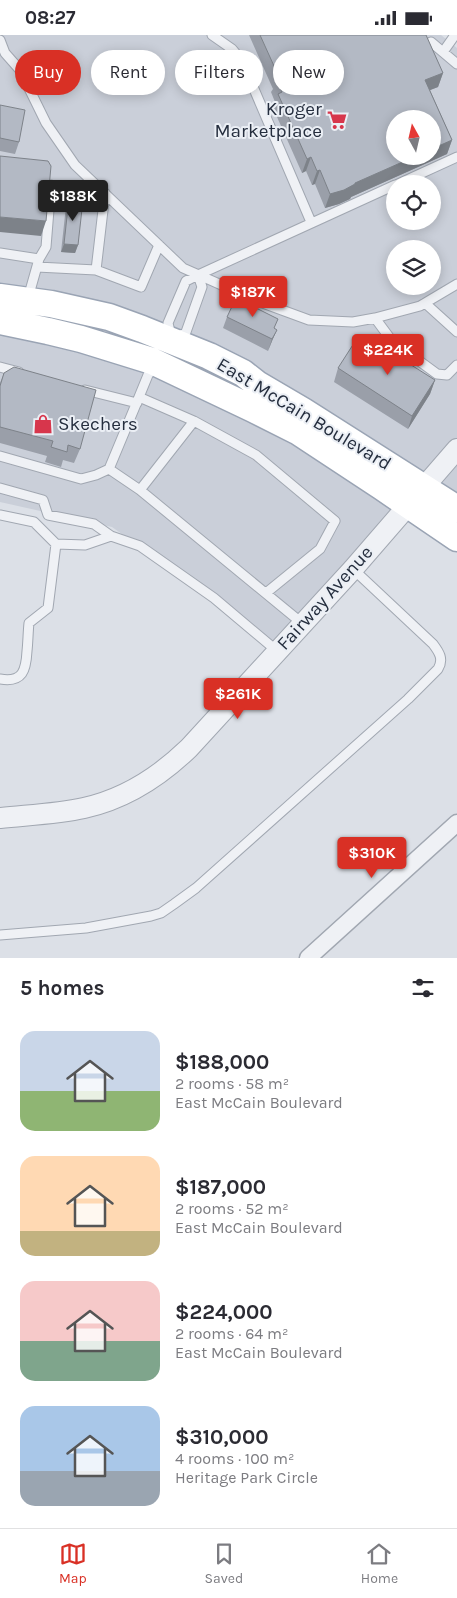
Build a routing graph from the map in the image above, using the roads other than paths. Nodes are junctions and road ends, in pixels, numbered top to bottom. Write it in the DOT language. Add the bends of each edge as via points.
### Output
graph roads {
  1 [pos="212,35"];
  2 [pos="455,35"];
  3 [pos="0,39"];
  4 [pos="432,43"];
  5 [pos="443,52"];
  6 [pos="2,54"];
  7 [pos="457,64"];
  8 [pos="457,157"];
  9 [pos="416,175"];
  10 [pos="51,185"];
  11 [pos="386,189"];
  12 [pos="104,193"];
  13 [pos="311,223"];
  14 [pos="159,245"];
  15 [pos="0,253"];
  16 [pos="38,263"];
  17 [pos="96,270"];
  18 [pos="198,275"];
  19 [pos="457,285"];
  20 [pos="0,297"];
  21 [pos="27,300"];
  22 [pos="425,303"];
  23 [pos="375,318"];
  24 [pos="0,321"];
  25 [pos="457,332"];
  26 [pos="164,352"];
  27 [pos="457,365"];
  28 [pos="0,367"];
  29 [pos="27,375"];
  30 [pos="73,387"];
  31 [pos="138,400"];
  32 [pos="194,421"];
  33 [pos="457,449"];
  34 [pos="0,456"];
  35 [pos="109,469"];
  36 [pos="0,489"];
  37 [pos="140,490"];
  38 [pos="415,496"];
  39 [pos="457,509"];
  40 [pos="0,515"];
  41 [pos="110,536"];
  42 [pos="457,538"];
  43 [pos="56,544"];
  44 [pos="353,569"];
  45 [pos="266,593"];
  46 [pos="303,624"];
  47 [pos="277,651"];
  48 [pos="0,679"];
  49 [pos="0,818"];
  50 [pos="457,823"];
  51 [pos="0,935"];
  52 [pos="308,958"];
  1 -- 13 [label="lane" via="232,49 242,61"];
  2 -- 5 [label="lane"];
  3 -- 6 [label="lane"];
  4 -- 5 [label="lane"];
  5 -- 7 [label="lane"];
  6 -- 12 [label="lane" via="20,70 46,123 75,165"];
  8 -- 9 [label="lane"];
  10 -- 16 [label="lane" via="46,247"];
  11 -- 13 [label="lane"];
  12 -- 14 [label="lane"];
  12 -- 17 [label="lane"];
  13 -- 18 [label="lane"];
  14 -- 17 [label="lane" via="141,287"];
  14 -- 18 [label="lane" via="183,268"];
  15 -- 16 [label="lane"];
  16 -- 17 [label="lane"];
  16 -- 21 [label="lane"];
  18 -- 23 [label="lane" via="309,320 353,322"];
  18 -- 26 [label="lane" via="186,281 168,323"];
  18 -- 26 [label="lane" via="202,287 186,332"];
  19 -- 22 [label="lane"];
  20 -- 21 [label="main road, East McCain Boulevard"];
  21 -- 26 [label="main road, East McCain Boulevard" via="109,317"];
  22 -- 23 [label="lane"];
  22 -- 25 [label="lane"];
  23 -- 27 [label="lane" via="392,341 437,374 447,375"];
  24 -- 26 [label="main road, East McCain Boulevard" via="81,339"];
  26 -- 31 [label="lane" via="148,375"];
  26 -- 38 [label="main road, East McCain Boulevard" via="297,431 382,487"];
  28 -- 29 [label="lane"];
  30 -- 31 [label="lane"];
  31 -- 32 [label="lane"];
  31 -- 35 [label="lane"];
  32 -- 37 [label="lane"];
  32 -- 45 [label="lane" via="256,455 335,521 320,549"];
  33 -- 38 [label="street, Fairway Avenue"];
  34 -- 35 [label="lane" via="80,479"];
  35 -- 37 [label="lane"];
  36 -- 41 [label="lane" via="43,500 48,515 94,524"];
  37 -- 45 [label="lane"];
  38 -- 39 [label="main road, East McCain Boulevard"];
  38 -- 42 [label="main road, East McCain Boulevard"];
  38 -- 44 [label="street, Fairway Avenue"];
  40 -- 43 [label="lane" via="34,522"];
  41 -- 43 [label="lane" via="85,545"];
  41 -- 47 [label="lane" via="140,546 214,598"];
  43 -- 48 [label="lane" via="48,608 29,623 26,669 9,681"];
  44 -- 46 [label="street, Fairway Avenue"];
  44 -- 51 [label="lane" via="434,644 440,654 438,669 196,888 161,913 86,928"];
  45 -- 46 [label="lane"];
  46 -- 47 [label="street, Fairway Avenue"];
  47 -- 49 [label="street, Fairway Avenue" via="189,748 169,767 136,789 84,808"];
  50 -- 52 [label="street"];
}
